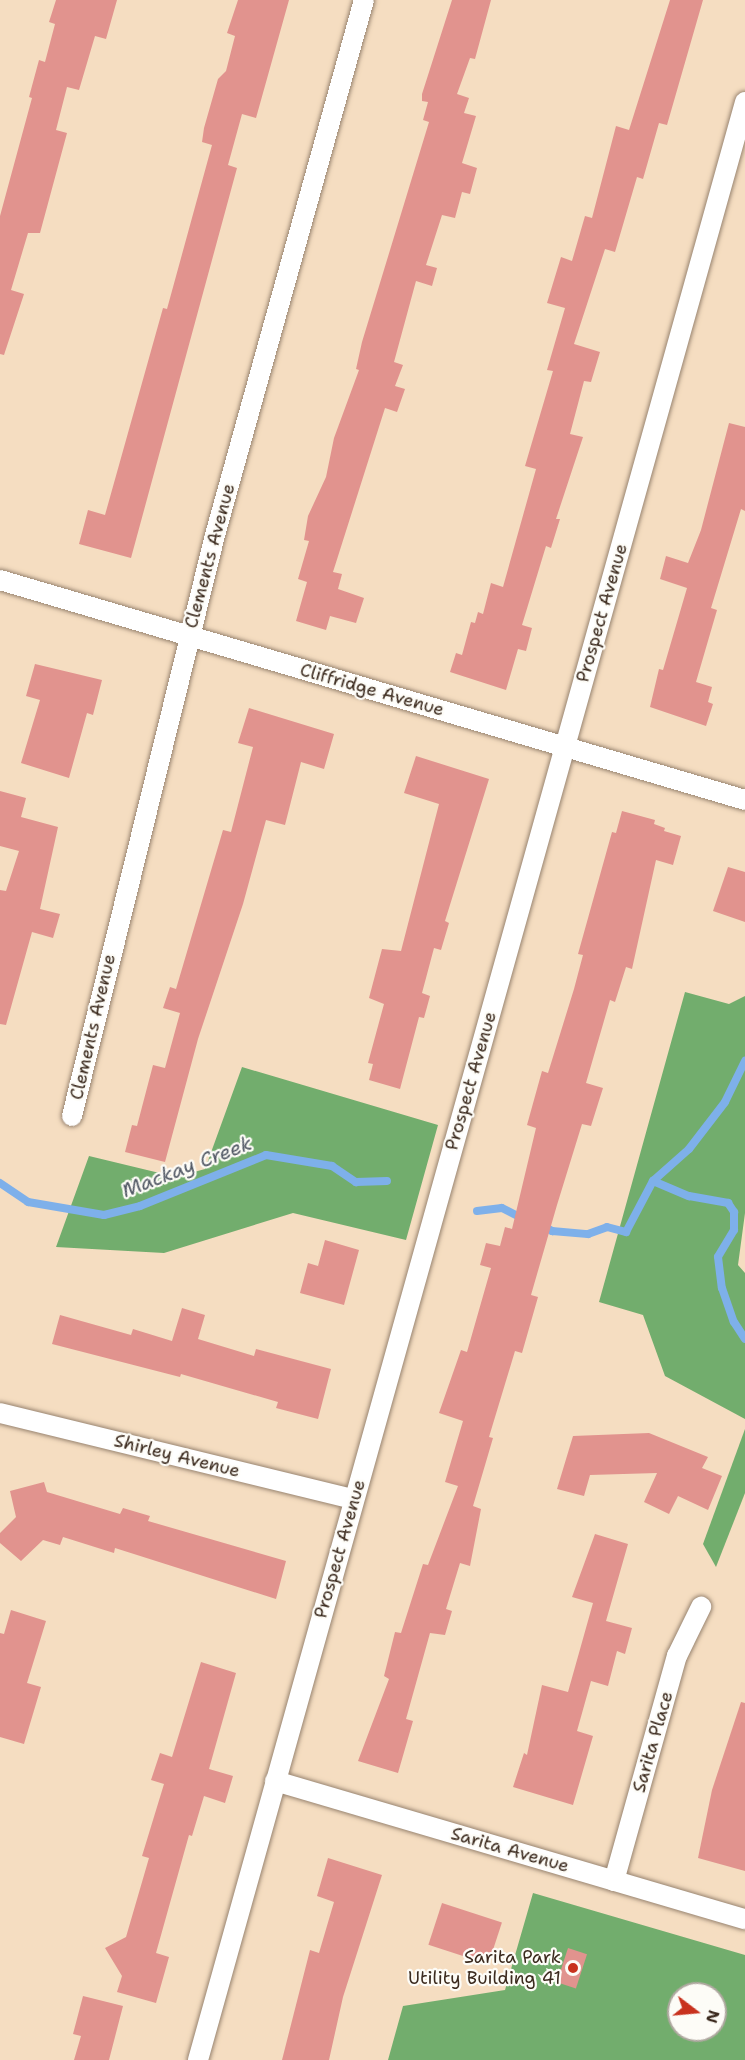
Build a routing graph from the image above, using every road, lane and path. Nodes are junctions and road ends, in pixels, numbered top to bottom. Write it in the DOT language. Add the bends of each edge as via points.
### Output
graph roads {
  1 [pos="364,0"];
  2 [pos="745,102"];
  3 [pos="0,580"];
  4 [pos="188,636"];
  5 [pos="564,747"];
  6 [pos="745,800"];
  7 [pos="72,1116"];
  8 [pos="0,1413"];
  9 [pos="353,1499"];
  10 [pos="701,1607"];
  11 [pos="275,1781"];
  12 [pos="614,1881"];
  13 [pos="745,1919"];
  14 [pos="198,2060"];
  1 -- 4 [label="street, Clements Avenue"];
  2 -- 5 [label="street, Prospect Avenue"];
  3 -- 4 [label="street, Cliffridge Avenue"];
  4 -- 5 [label="street, Cliffridge Avenue"];
  4 -- 7 [label="street, Clements Avenue"];
  5 -- 6 [label="street, Cliffridge Avenue"];
  5 -- 9 [label="street, Prospect Avenue"];
  8 -- 9 [label="street, Shirley Avenue"];
  9 -- 11 [label="street, Prospect Avenue"];
  10 -- 12 [label="street, Sarita Place" via="677,1656"];
  11 -- 12 [label="street, Sarita Avenue"];
  11 -- 14 [label="street, Prospect Avenue"];
  12 -- 13 [label="street, Sarita Avenue"];
}
